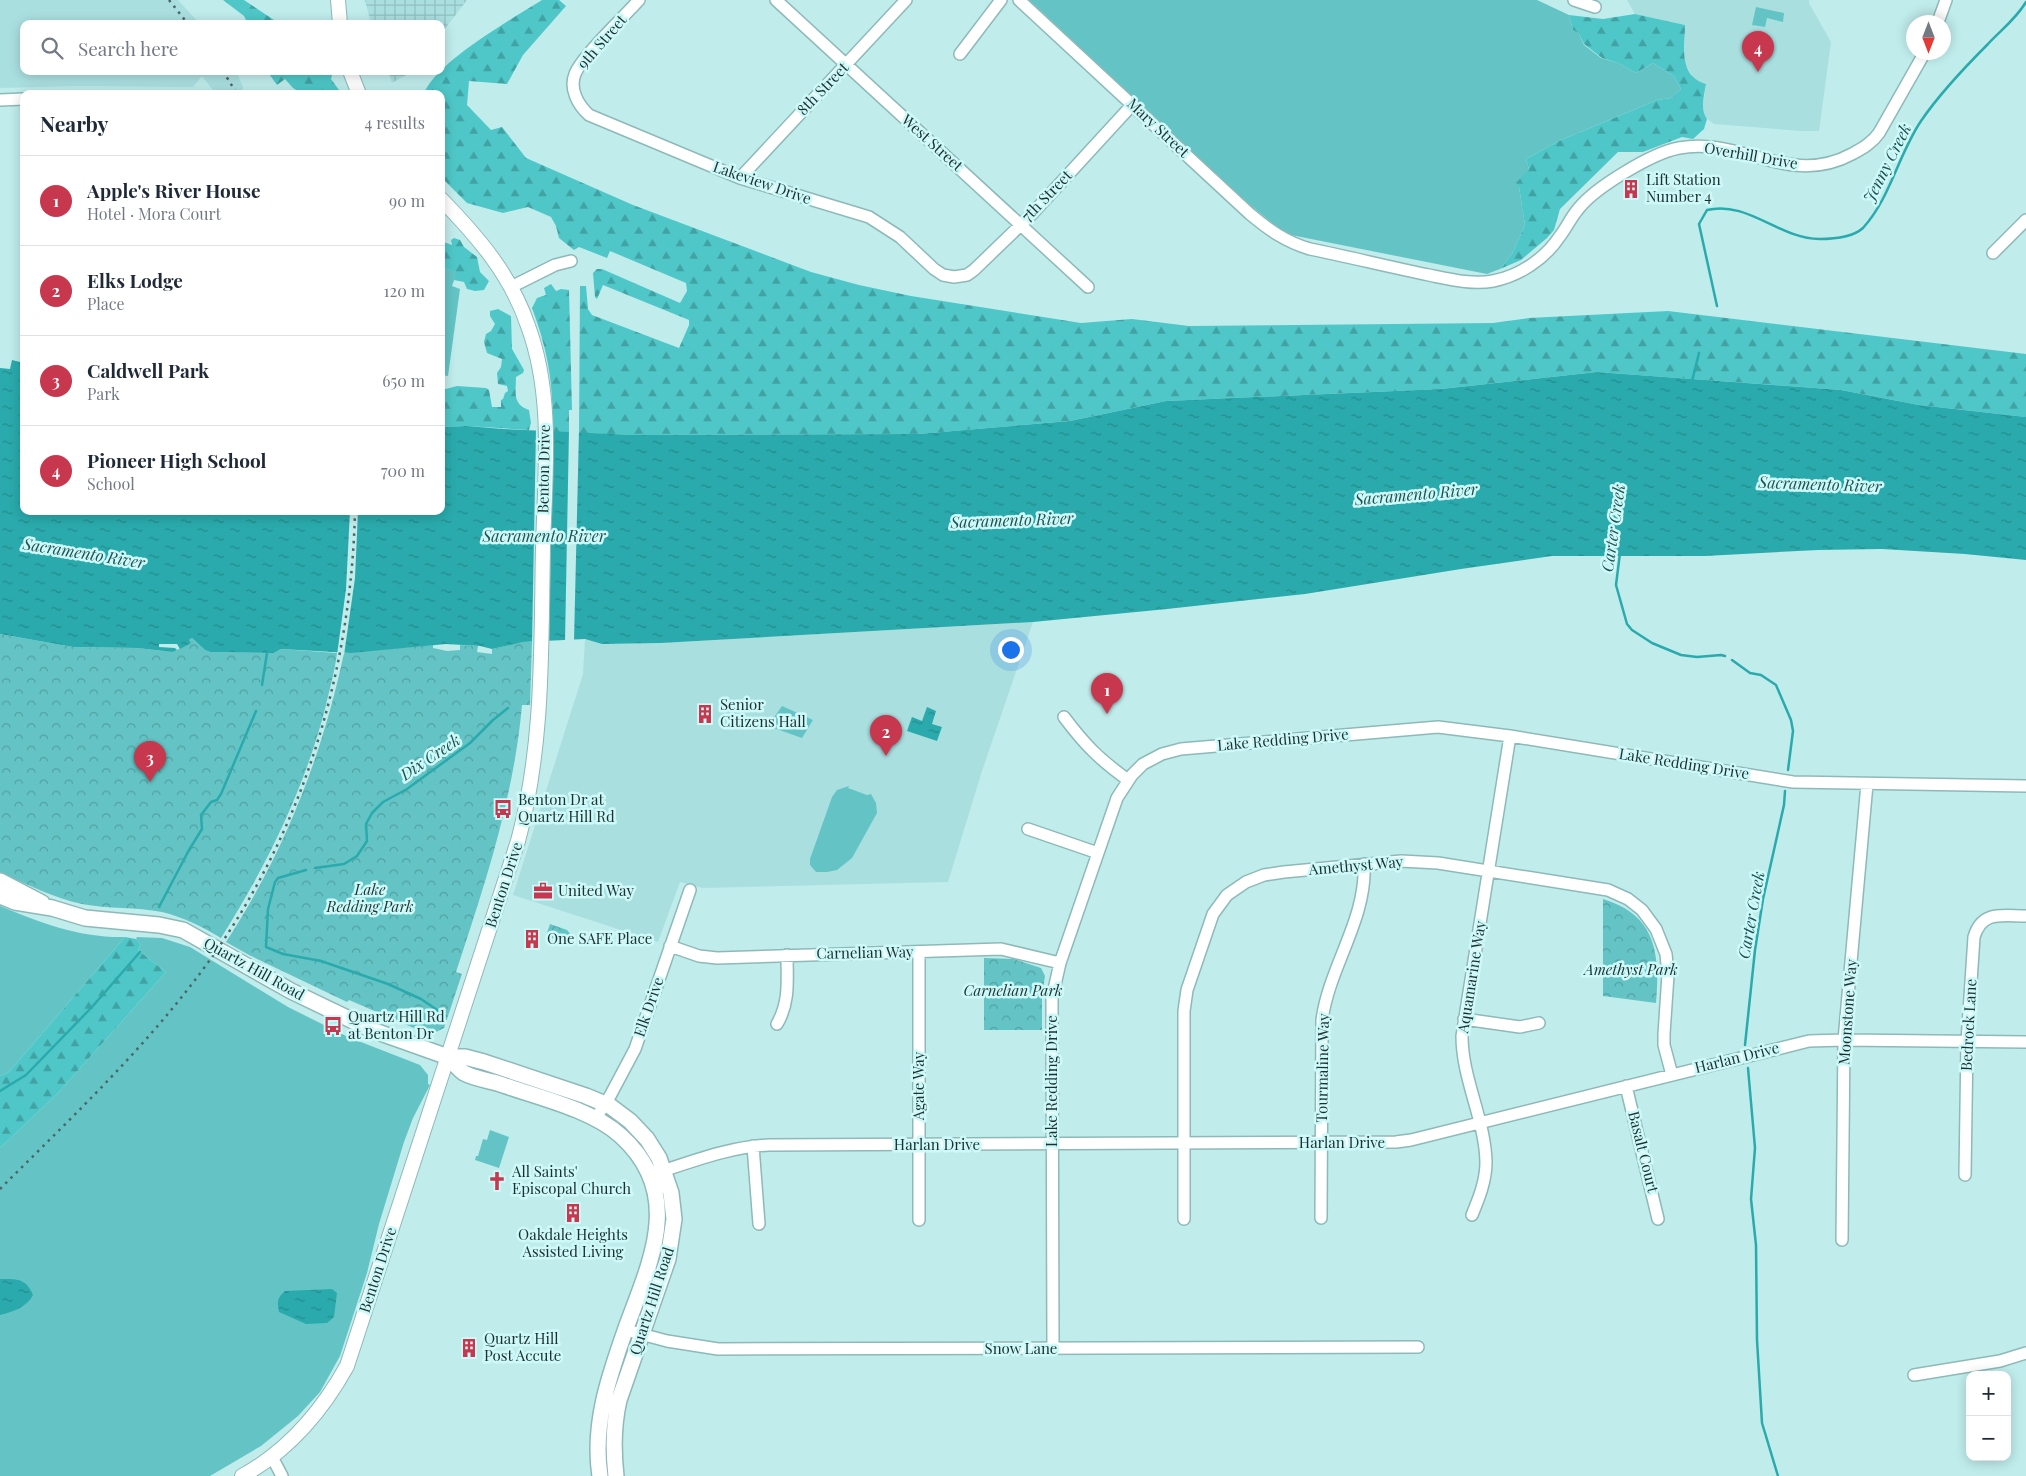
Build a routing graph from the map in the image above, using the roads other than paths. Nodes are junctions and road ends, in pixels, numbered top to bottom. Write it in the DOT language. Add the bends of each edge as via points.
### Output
graph roads {
  1 [pos="338,0"];
  2 [pos="639,0"];
  3 [pos="776,0"];
  4 [pos="906,0"];
  5 [pos="1001,0"];
  6 [pos="1019,0"];
  7 [pos="1574,0"];
  8 [pos="1946,0"];
  9 [pos="1595,8"];
  10 [pos="1941,15"];
  11 [pos="340,20"];
  12 [pos="960,54"];
  13 [pos="1921,60"];
  14 [pos="846,64"];
  15 [pos="352,75"];
  16 [pos="574,87"];
  17 [pos="357,90"];
  18 [pos="20,99"];
  19 [pos="0,100"];
  20 [pos="1132,105"];
  21 [pos="740,178"];
  22 [pos="445,203"];
  23 [pos="2026,220"];
  24 [pos="1020,224"];
  25 [pos="1303,247"];
  26 [pos="1993,253"];
  27 [pos="571,261"];
  28 [pos="954,278"];
  29 [pos="511,287"];
  30 [pos="1088,287"];
  31 [pos="1064,717"];
  32 [pos="1510,736"];
  33 [pos="1128,780"];
  34 [pos="1866,784"];
  35 [pos="2026,786"];
  36 [pos="1028,829"];
  37 [pos="1098,853"];
  38 [pos="1364,864"];
  39 [pos="1489,872"];
  40 [pos="0,881"];
  41 [pos="690,890"];
  42 [pos="0,896"];
  43 [pos="52,908"];
  44 [pos="2026,916"];
  45 [pos="670,946"];
  46 [pos="919,952"];
  47 [pos="787,955"];
  48 [pos="1060,962"];
  49 [pos="1464,1019"];
  50 [pos="1539,1023"];
  51 [pos="777,1024"];
  52 [pos="1844,1040"];
  53 [pos="1967,1042"];
  54 [pos="2026,1042"];
  55 [pos="448,1057"];
  56 [pos="1672,1075"];
  57 [pos="1626,1086"];
  58 [pos="605,1104"];
  59 [pos="596,1118"];
  60 [pos="1479,1123"];
  61 [pos="1321,1143"];
  62 [pos="1052,1144"];
  63 [pos="1183,1144"];
  64 [pos="920,1145"];
  65 [pos="753,1146"];
  66 [pos="657,1173"];
  67 [pos="1966,1175"];
  68 [pos="1472,1215"];
  69 [pos="1184,1218"];
  70 [pos="1321,1218"];
  71 [pos="1658,1218"];
  72 [pos="919,1220"];
  73 [pos="759,1224"];
  74 [pos="1842,1240"];
  75 [pos="626,1330"];
  76 [pos="643,1335"];
  77 [pos="1418,1347"];
  78 [pos="1053,1349"];
  79 [pos="2026,1354"];
  80 [pos="1914,1375"];
  81 [pos="272,1457"];
  82 [pos="242,1476"];
  83 [pos="282,1476"];
  84 [pos="600,1476"];
  85 [pos="616,1476"];
  1 -- 11 [label="street"];
  2 -- 16 [label="street, 9th Street" via="579,67 574,75"];
  3 -- 14 [label="street, West Street"];
  4 -- 14 [label="street, 8th Street"];
  5 -- 12 [label="street"];
  6 -- 20 [label="street, Mary Street"];
  7 -- 9 [label="street"];
  8 -- 10 [label="street"];
  13 -- 25 [label="street, Overhill Drive" via="1879,134 1847,157 1798,166 1705,147 1687,146 1665,152 1619,176 1587,199 1540,259 1493,281 1442,278"];
  14 -- 21 [label="street, 8th Street"];
  14 -- 24 [label="street, West Street"];
  15 -- 17 [label="street"];
  16 -- 21 [label="street, Lakeview Drive" via="578,104 596,119"];
  18 -- 19 [label="street"];
  20 -- 24 [label="street, 7th Street"];
  20 -- 25 [label="street, Mary Street" via="1266,228"];
  21 -- 28 [label="street, Lakeview Drive" via="870,217 896,234 934,269"];
  22 -- 29 [label="street, Benton Drive" via="487,248"];
  23 -- 26 [label="street"];
  24 -- 28 [label="street, 7th Street" via="974,270"];
  24 -- 30 [label="street, West Street"];
  27 -- 29 [label="street" via="555,265"];
  29 -- 55 [label="street, Benton Drive" via="533,340 544,401 541,679 534,759 522,825"];
  31 -- 33 [label="street" via="1092,752"];
  32 -- 33 [label="street, Lake Redding Drive" via="1432,727 1181,749 1150,760"];
  32 -- 34 [label="street, Lake Redding Drive" via="1778,780"];
  32 -- 39 [label="street, Aquamarine Way"];
  33 -- 37 [label="street, Lake Redding Drive" via="1117,798"];
  34 -- 35 [label="street, Lake Redding Drive"];
  34 -- 52 [label="street, Moonstone Way"];
  36 -- 37 [label="street"];
  37 -- 48 [label="street, Lake Redding Drive"];
  38 -- 39 [label="street, Amethyst Way" via="1427,861"];
  38 -- 61 [label="street, Tourmaline Way" via="1364,883 1358,907 1324,1008"];
  38 -- 63 [label="street, Amethyst Way" via="1264,875 1238,887 1217,908 1184,1006"];
  39 -- 49 [label="street, Aquamarine Way"];
  39 -- 56 [label="street, Amethyst Way" via="1608,890 1632,902 1650,920 1663,943 1668,965 1664,1045"];
  40 -- 43 [label="main road, Quartz Hill Road"];
  41 -- 45 [label="street, Elk Drive"];
  42 -- 43 [label="main road, Quartz Hill Road"];
  43 -- 55 [label="main road, Quartz Hill Road" via="85,918 159,925 190,933 334,1012"];
  44 -- 53 [label="street, Bedrock Lane" via="1990,917 1976,929"];
  45 -- 47 [label="street, Carnelian Way" via="699,956 717,958"];
  45 -- 58 [label="street, Elk Drive" via="634,1049"];
  46 -- 47 [label="street, Carnelian Way"];
  46 -- 48 [label="street, Carnelian Way" via="1008,949"];
  46 -- 64 [label="street, Agate Way"];
  47 -- 51 [label="street" via="787,999"];
  48 -- 62 [label="street, Lake Redding Drive" via="1052,998"];
  49 -- 50 [label="street" via="1520,1028"];
  49 -- 60 [label="street, Aquamarine Way" via="1462,1049"];
  52 -- 53 [label="street, Harlan Drive"];
  52 -- 56 [label="street, Harlan Drive" via="1809,1041"];
  52 -- 74 [label="street, Moonstone Way"];
  53 -- 54 [label="street, Harlan Drive"];
  53 -- 67 [label="street, Bedrock Lane"];
  55 -- 58 [label="main road, Quartz Hill Road" via="484,1062"];
  55 -- 59 [label="main road, Quartz Hill Road" via="464,1072"];
  55 -- 81 [label="street, Benton Drive" via="347,1366 308,1424"];
  56 -- 57 [label="street, Harlan Drive"];
  57 -- 60 [label="street, Harlan Drive"];
  57 -- 71 [label="street, Basalt Court"];
  58 -- 59 [label="street, Elk Drive"];
  58 -- 66 [label="main road, Quartz Hill Road" via="630,1121 654,1148"];
  59 -- 66 [label="main road, Quartz Hill Road" via="620,1134"];
  60 -- 61 [label="street, Harlan Drive" via="1404,1142"];
  60 -- 68 [label="street, Aquamarine Way" via="1485,1170 1482,1191"];
  61 -- 63 [label="street, Harlan Drive"];
  61 -- 70 [label="street, Tourmaline Way"];
  62 -- 63 [label="street, Harlan Drive"];
  62 -- 64 [label="street, Harlan Drive"];
  62 -- 78 [label="street, Lake Redding Drive"];
  63 -- 69 [label="street, Amethyst Way"];
  64 -- 65 [label="street, Harlan Drive"];
  64 -- 72 [label="street, Agate Way"];
  65 -- 66 [label="street, Harlan Drive" via="709,1155"];
  65 -- 73 [label="street"];
  66 -- 75 [label="main road, Quartz Hill Road" via="656,1237"];
  66 -- 76 [label="main road, Quartz Hill Road" via="674,1206 673,1234"];
  75 -- 76 [label="street, Snow Lane"];
  75 -- 84 [label="main road, Quartz Hill Road" via="602,1408 598,1438"];
  76 -- 78 [label="street, Snow Lane" via="718,1349"];
  76 -- 85 [label="main road, Quartz Hill Road" via="615,1417"];
  77 -- 78 [label="street, Snow Lane"];
  79 -- 80 [label="street"];
  81 -- 82 [label="street, Benton Drive"];
  81 -- 83 [label="street"];
}
